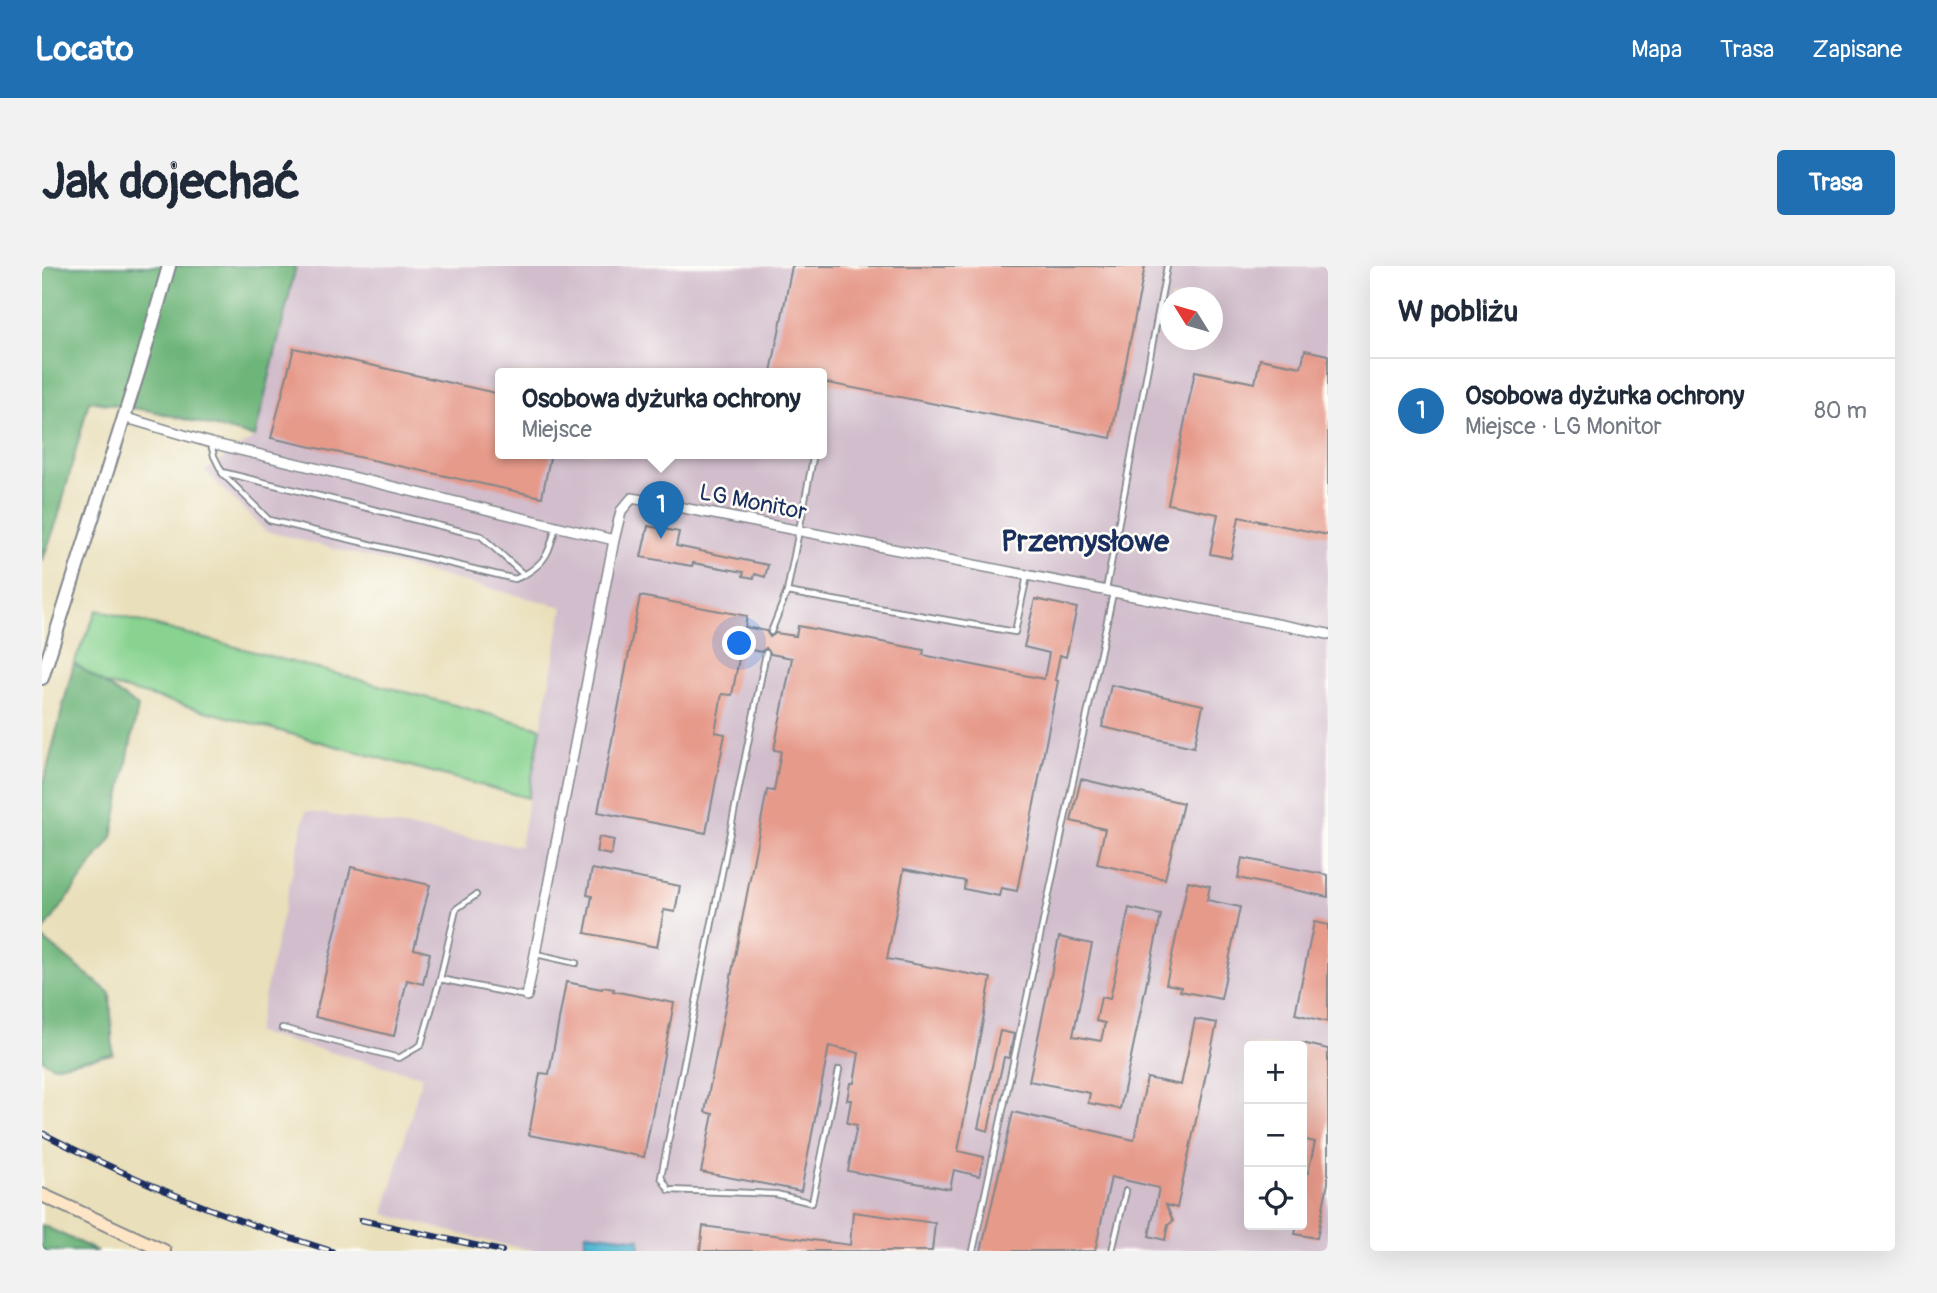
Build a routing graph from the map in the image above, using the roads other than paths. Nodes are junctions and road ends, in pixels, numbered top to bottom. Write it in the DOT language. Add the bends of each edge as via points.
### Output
graph roads {
  1 [pos="169,266"];
  2 [pos="1167,266"];
  3 [pos="123,417"];
  4 [pos="211,443"];
  5 [pos="813,459"];
  6 [pos="222,472"];
  7 [pos="556,525"];
  8 [pos="800,531"];
  9 [pos="614,540"];
  10 [pos="524,575"];
  11 [pos="1027,575"];
  12 [pos="1110,591"];
  13 [pos="787,592"];
  14 [pos="771,632"];
  15 [pos="1328,634"];
  16 [pos="766,653"];
  17 [pos="42,678"];
  18 [pos="477,895"];
  19 [pos="535,954"];
  20 [pos="576,963"];
  21 [pos="440,979"];
  22 [pos="527,996"];
  23 [pos="282,1028"];
  24 [pos="839,1070"];
  25 [pos="1126,1191"];
  26 [pos="42,1195"];
  27 [pos="164,1251"];
  28 [pos="973,1251"];
  29 [pos="1112,1251"];
  1 -- 3 [label="street"];
  2 -- 12 [label="lane"];
  3 -- 4 [label="street"];
  3 -- 17 [label="street"];
  4 -- 6 [label="lane"];
  4 -- 7 [label="street"];
  5 -- 8 [label="lane"];
  6 -- 10 [label="lane" via="481,536"];
  6 -- 10 [label="lane" via="270,520 515,579"];
  7 -- 9 [label="street"];
  7 -- 10 [label="lane" via="550,552 539,567"];
  8 -- 9 [label="street, LG Monitor" via="632,498 621,510"];
  8 -- 11 [label="street, LG Monitor"];
  8 -- 13 [label="lane"];
  9 -- 19 [label="street, LG Monitor"];
  11 -- 12 [label="street, LG Monitor"];
  11 -- 13 [label="lane" via="1015,632"];
  12 -- 15 [label="street, LG Monitor"];
  12 -- 28 [label="lane"];
  13 -- 14 [label="lane"];
  16 -- 24 [label="lane" via="661,1177 669,1190 776,1194 812,1203"];
  18 -- 21 [label="lane" via="456,909"];
  19 -- 20 [label="lane"];
  19 -- 22 [label="street, LG Monitor"];
  21 -- 22 [label="lane"];
  21 -- 23 [label="lane" via="421,1045 399,1058"];
  25 -- 29 [label="lane"];
  26 -- 27 [label="main road"];
}
